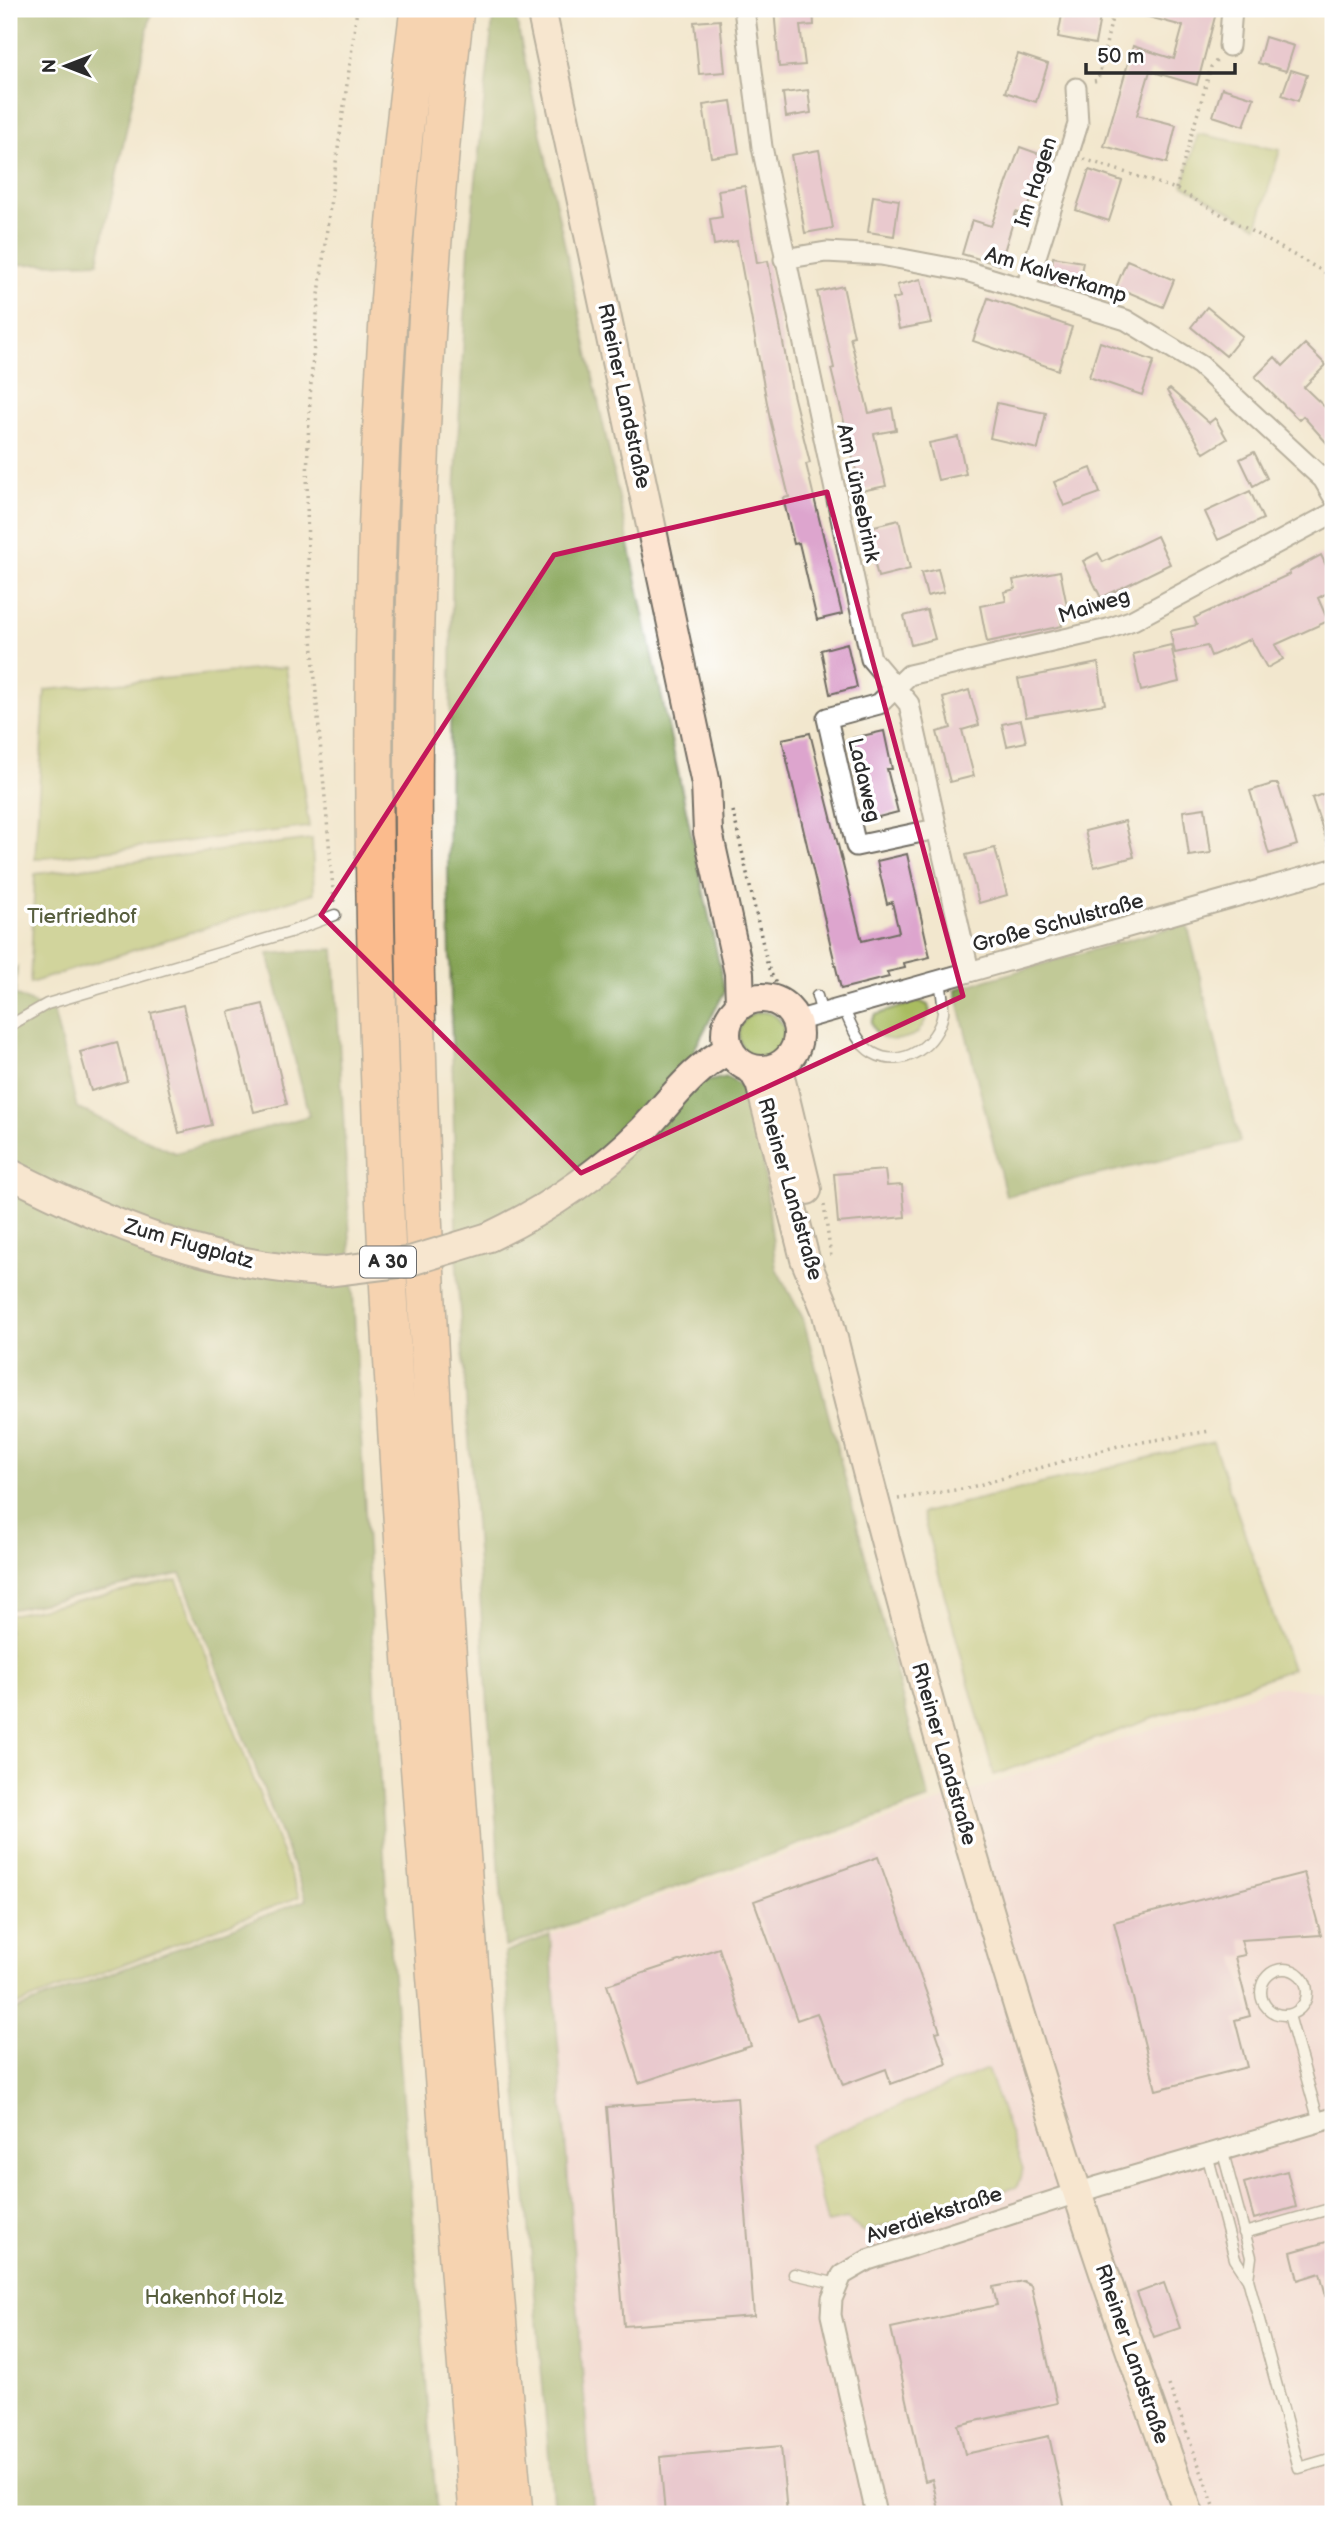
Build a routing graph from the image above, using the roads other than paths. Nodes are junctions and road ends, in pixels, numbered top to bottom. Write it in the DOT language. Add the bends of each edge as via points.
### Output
graph roads {
  1 [pos="419,9"];
  2 [pos="455,9"];
  3 [pos="541,9"];
  4 [pos="744,9"];
  5 [pos="1232,9"];
  6 [pos="1229,46"];
  7 [pos="1076,88"];
  8 [pos="784,259"];
  9 [pos="1026,288"];
  10 [pos="1333,496"];
  11 [pos="1333,513"];
  12 [pos="895,688"];
  13 [pos="936,829"];
  14 [pos="1333,869"];
  15 [pos="335,915"];
  16 [pos="969,971"];
  17 [pos="940,979"];
  18 [pos="762,997"];
  19 [pos="807,1007"];
  20 [pos="843,1007"];
  21 [pos="9,1026"];
  22 [pos="729,1050"];
  23 [pos="781,1065"];
  24 [pos="752,1069"];
  25 [pos="9,1173"];
  26 [pos="826,1310"];
  27 [pos="1289,2015"];
  28 [pos="1326,2120"];
  29 [pos="1214,2151"];
  30 [pos="1077,2193"];
  31 [pos="1333,2208"];
  32 [pos="1244,2233"];
  33 [pos="794,2274"];
  34 [pos="1248,2279"];
  35 [pos="838,2284"];
  36 [pos="1333,2458"];
  37 [pos="478,2514"];
  38 [pos="514,2514"];
  39 [pos="876,2514"];
  40 [pos="1189,2514"];
  1 -- 37 [label="highway, A 30" via="391,287 379,493 374,866 394,1396 438,2036"];
  2 -- 38 [label="highway, A 30" via="426,298 417,461 411,854 421,1221 433,1439"];
  3 -- 18 [label="street, Rheiner Landstraße" via="706,783 725,828"];
  4 -- 8 [label="street, Am Lünsebrink" via="762,148"];
  5 -- 6 [label="street"];
  7 -- 9 [label="street, Im Hagen" via="1078,124"];
  8 -- 9 [label="street, Am Kalverkamp" via="826,252 881,255"];
  8 -- 12 [label="street, Am Lünsebrink" via="871,659"];
  9 -- 10 [label="street, Am Kalverkamp" via="1126,320 1200,365 1323,479"];
  11 -- 12 [label="street, Maiweg" via="1133,620 909,675"];
  12 -- 13 [label="street, Am Lünsebrink" via="909,704"];
  12 -- 13 [label="street, Ladaweg" via="879,704 827,718 856,846"];
  13 -- 16 [label="street, Am Lünsebrink"];
  14 -- 16 [label="street, Große Schulstraße"];
  15 -- 21 [label="lane" via="47,1004"];
  16 -- 17 [label="street, Große Schulstraße"];
  17 -- 20 [label="street, Große Schulstraße"];
  17 -- 20 [label="lane" via="943,1013 934,1037 918,1052 896,1059 872,1053 856,1036"];
  18 -- 19 [label="street" via="784,1006"];
  18 -- 22 [label="street" via="727,1025"];
  19 -- 20 [label="street, Große Schulstraße"];
  19 -- 23 [label="street" via="796,1046"];
  22 -- 24 [label="street"];
  22 -- 25 [label="street, Zum Flugplatz, bridge" via="695,1071 643,1130 560,1199 489,1237 407,1262 326,1272 223,1259 68,1204"];
  23 -- 24 [label="street"];
  23 -- 26 [label="street, Rheiner Landstraße" via="780,1077 822,1254"];
  24 -- 26 [label="street, Rheiner Landstraße" via="760,1083 806,1259"];
  26 -- 30 [label="street, Rheiner Landstraße" via="874,1504 995,1930"];
  27 -- 27 [label="lane" via="1306,1999 1306,1984 1290,1970 1276,1970 1264,1979 1262,2000 1270,2011"];
  27 -- 28 [label="lane"];
  28 -- 29 [label="street"];
  29 -- 30 [label="street"];
  29 -- 32 [label="lane"];
  29 -- 34 [label="lane" via="1235,2259"];
  30 -- 35 [label="street, Averdiekstraße" via="867,2260 842,2276"];
  30 -- 40 [label="street, Rheiner Landstraße"];
  31 -- 32 [label="lane"];
  32 -- 34 [label="lane" via="1251,2257"];
  33 -- 35 [label="lane"];
  34 -- 36 [label="lane" via="1299,2468"];
  35 -- 39 [label="street" via="831,2315"];
}
